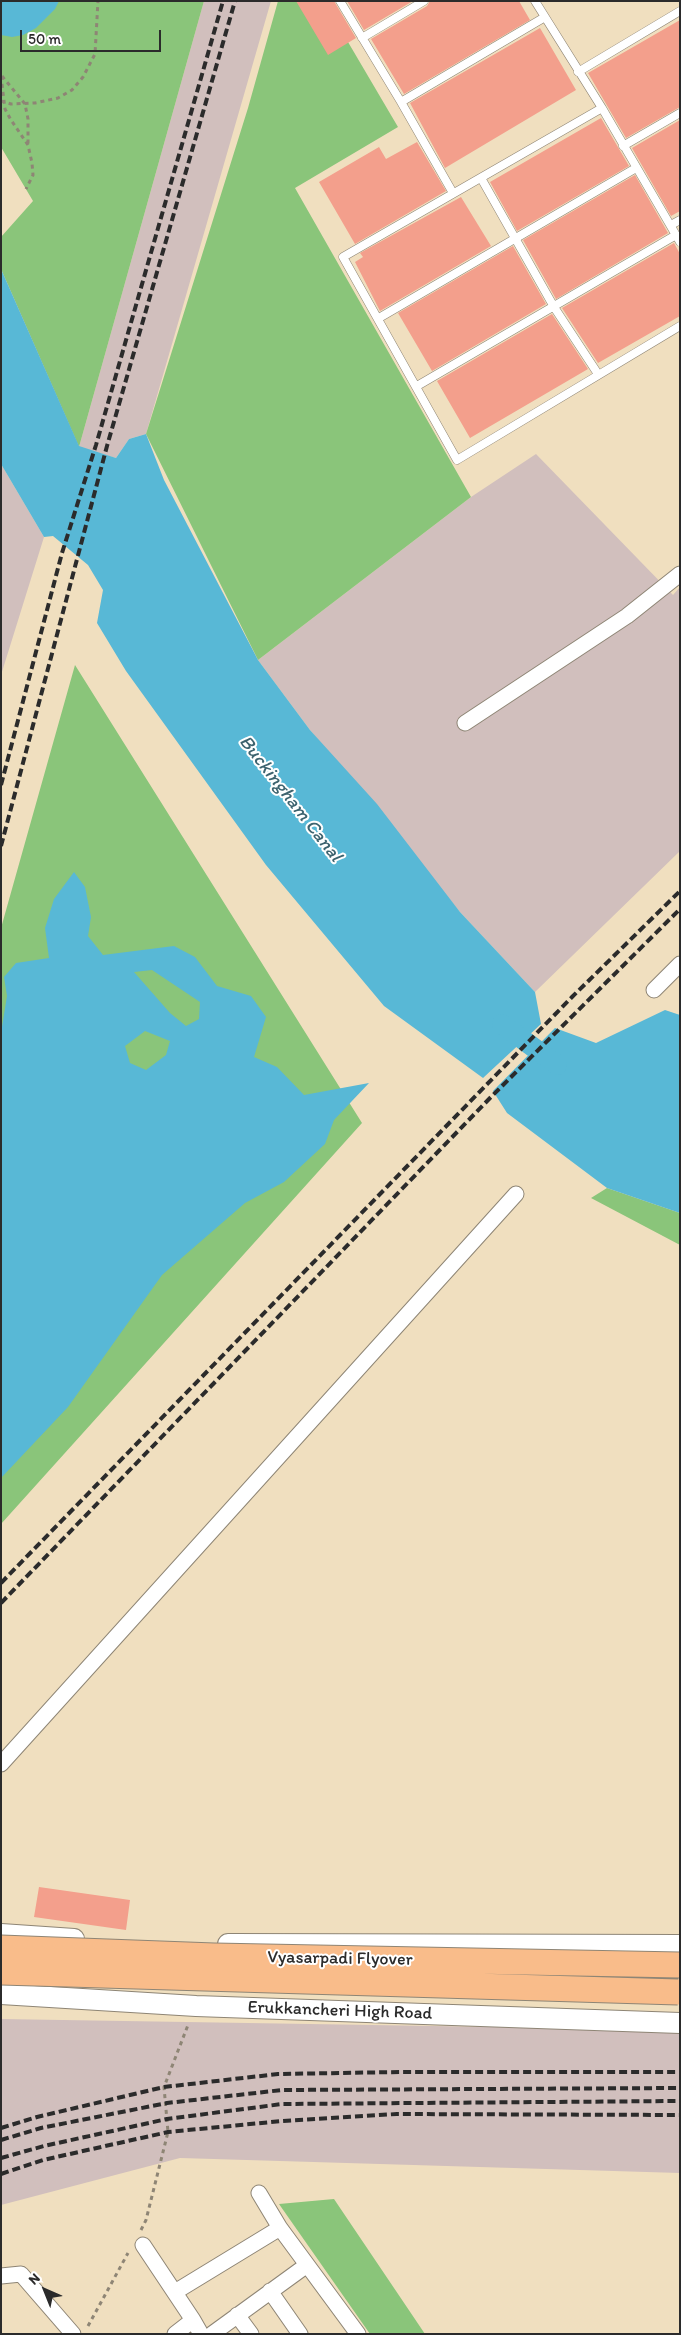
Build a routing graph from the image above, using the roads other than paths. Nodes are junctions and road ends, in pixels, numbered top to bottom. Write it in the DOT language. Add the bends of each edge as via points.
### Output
graph roads {
  1 [pos="340,1"];
  2 [pos="424,1"];
  3 [pos="536,1"];
  4 [pos="680,11"];
  5 [pos="545,17"];
  6 [pos="362,38"];
  7 [pos="578,72"];
  8 [pos="401,102"];
  9 [pos="602,108"];
  10 [pos="680,113"];
  11 [pos="623,146"];
  12 [pos="636,168"];
  13 [pos="481,178"];
  14 [pos="453,193"];
  15 [pos="680,220"];
  16 [pos="671,225"];
  17 [pos="678,238"];
  18 [pos="515,239"];
  19 [pos="554,307"];
  20 [pos="379,318"];
  21 [pos="680,326"];
  22 [pos="598,374"];
  23 [pos="417,386"];
  24 [pos="680,574"];
  25 [pos="465,723"];
  26 [pos="680,964"];
  27 [pos="654,990"];
  28 [pos="516,1194"];
  29 [pos="1,1764"];
  30 [pos="1,1934"];
  31 [pos="209,1944"];
  32 [pos="680,1945"];
  33 [pos="1,1948"];
  34 [pos="680,1965"];
  35 [pos="1,1972"];
  36 [pos="678,1992"];
  37 [pos="1,1994"];
  38 [pos="202,2006"];
  39 [pos="680,2023"];
  40 [pos="260,2193"];
  41 [pos="280,2228"];
  42 [pos="137,2242"];
  43 [pos="307,2264"];
  44 [pos="1,2276"];
  45 [pos="175,2292"];
  46 [pos="270,2292"];
  47 [pos="237,2315"];
  48 [pos="193,2320"];
  49 [pos="73,2334"];
  50 [pos="175,2334"];
  51 [pos="200,2334"];
  52 [pos="212,2334"];
  53 [pos="251,2334"];
  54 [pos="300,2334"];
  55 [pos="358,2334"];
  1 -- 6 [label="lane"];
  2 -- 6 [label="lane"];
  3 -- 5 [label="lane"];
  4 -- 7 [label="lane"];
  5 -- 7 [label="lane"];
  5 -- 8 [label="lane"];
  6 -- 8 [label="lane"];
  7 -- 9 [label="lane"];
  8 -- 14 [label="lane"];
  9 -- 11 [label="lane"];
  9 -- 13 [label="lane"];
  10 -- 11 [label="lane"];
  11 -- 12 [label="lane"];
  12 -- 16 [label="lane"];
  12 -- 18 [label="lane"];
  13 -- 14 [label="lane"];
  13 -- 18 [label="lane"];
  14 -- 20 [label="lane" via="343,257"];
  15 -- 16 [label="lane"];
  16 -- 17 [label="lane"];
  17 -- 19 [label="lane"];
  18 -- 19 [label="lane"];
  18 -- 20 [label="lane"];
  19 -- 22 [label="lane"];
  19 -- 23 [label="lane"];
  20 -- 23 [label="lane"];
  21 -- 22 [label="lane"];
  22 -- 23 [label="lane" via="457,460"];
  24 -- 25 [label="street" via="627,616"];
  26 -- 27 [label="street"];
  28 -- 29 [label="street"];
  30 -- 31 [label="street"];
  31 -- 32 [label="street"];
  31 -- 38 [label="street"];
  33 -- 34 [label="main road, Vyasarpadi Flyover, bridge" via="214,1956"];
  35 -- 36 [label="main road, Vyasarpadi Flyover, bridge"];
  37 -- 38 [label="street, Erukkancheri High Road"];
  38 -- 39 [label="street, Erukkancheri High Road"];
  40 -- 41 [label="street"];
  41 -- 43 [label="street"];
  41 -- 45 [label="street"];
  42 -- 45 [label="street"];
  43 -- 46 [label="street"];
  43 -- 55 [label="street"];
  44 -- 49 [label="street" via="20,2274"];
  45 -- 48 [label="street"];
  46 -- 47 [label="street"];
  46 -- 54 [label="street"];
  47 -- 52 [label="street"];
  47 -- 53 [label="street"];
  48 -- 50 [label="street"];
  48 -- 51 [label="street"];
}
